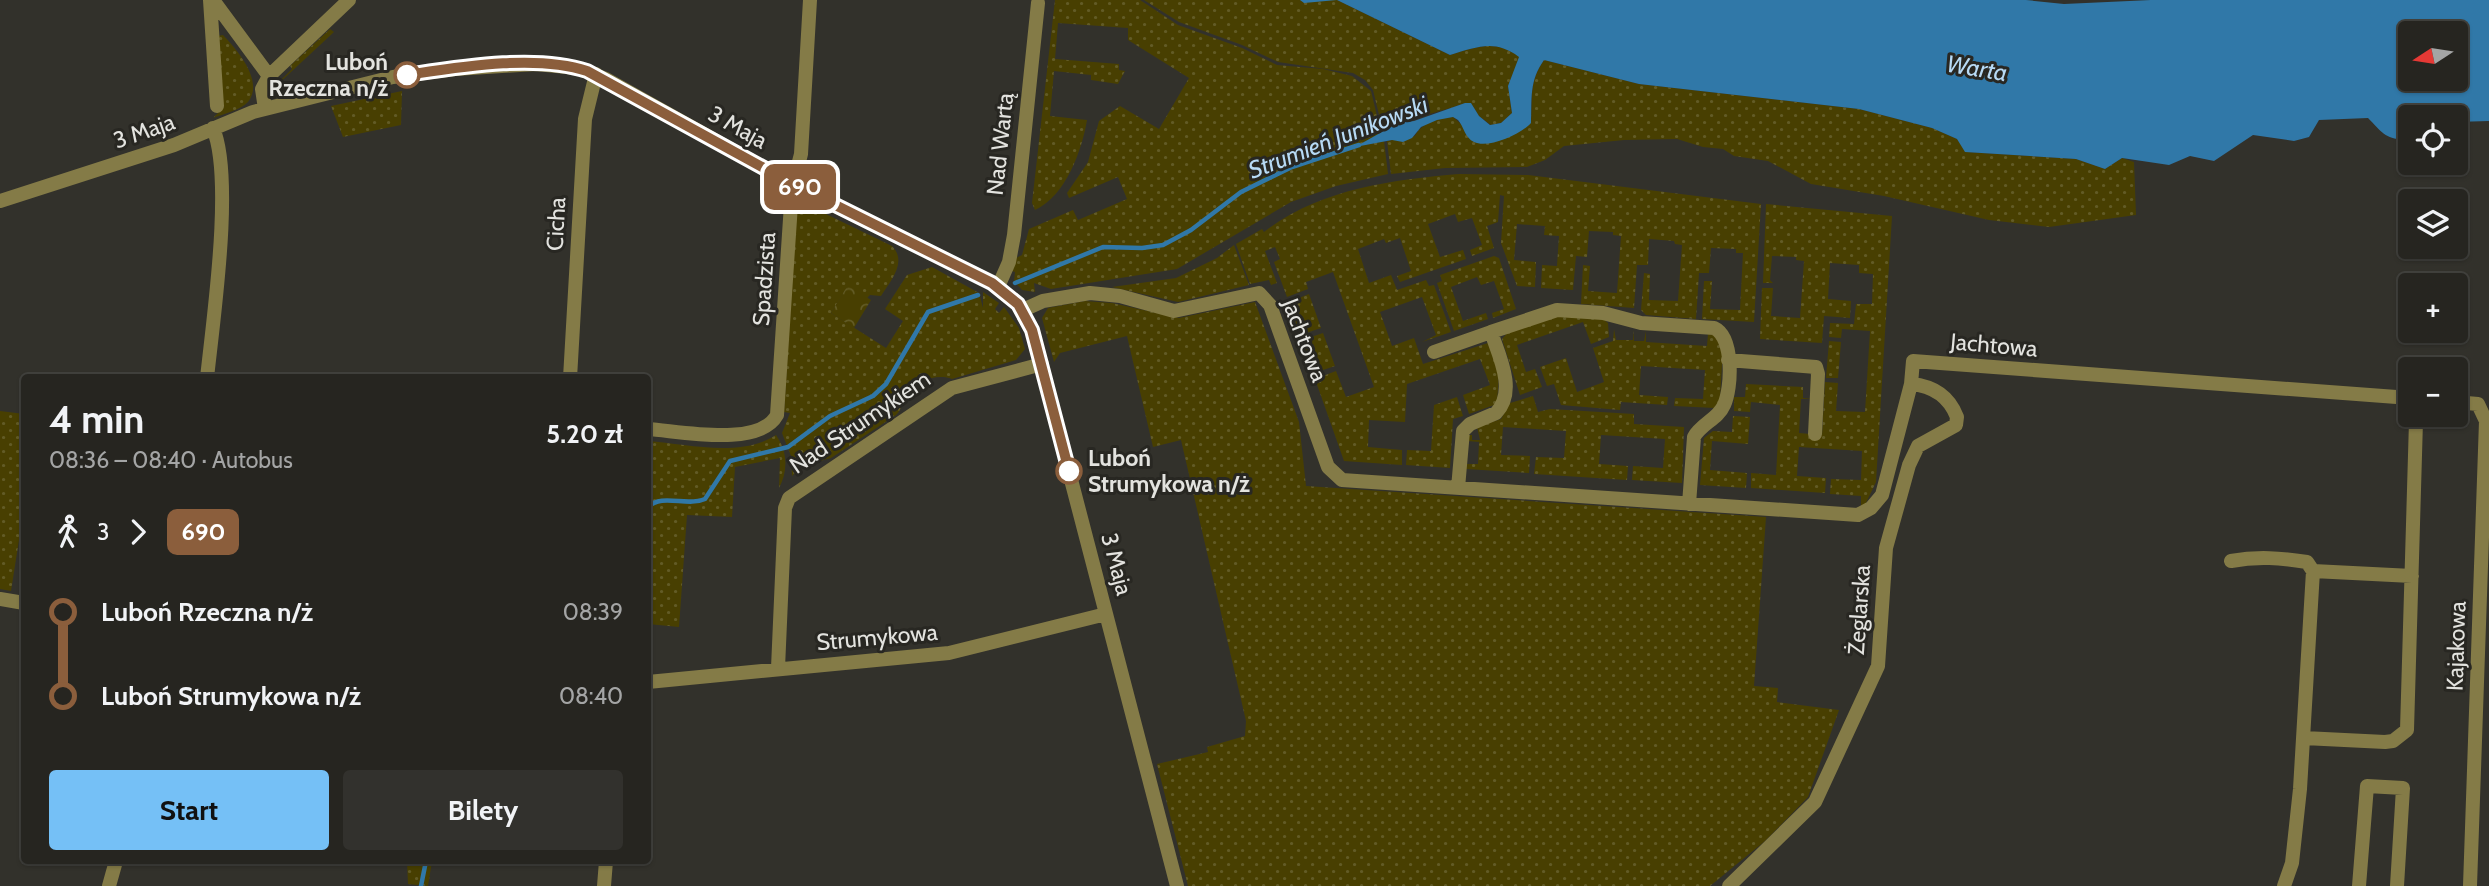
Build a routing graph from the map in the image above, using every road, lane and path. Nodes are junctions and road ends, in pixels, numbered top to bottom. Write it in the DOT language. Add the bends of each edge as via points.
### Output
graph roads {
  1 [pos="211,0"];
  2 [pos="349,0"];
  3 [pos="810,0"];
  4 [pos="1038,3"];
  5 [pos="596,74"];
  6 [pos="269,76"];
  7 [pos="217,106"];
  8 [pos="265,109"];
  9 [pos="213,128"];
  10 [pos="793,184"];
  11 [pos="0,201"];
  12 [pos="999,287"];
  13 [pos="1023,310"];
  14 [pos="1491,332"];
  15 [pos="1434,352"];
  16 [pos="1728,360"];
  17 [pos="1042,364"];
  18 [pos="207,374"];
  19 [pos="570,374"];
  20 [pos="1910,384"];
  21 [pos="2398,397"];
  22 [pos="2468,403"];
  23 [pos="2416,427"];
  24 [pos="651,429"];
  25 [pos="1815,434"];
  26 [pos="1458,488"];
  27 [pos="1689,504"];
  28 [pos="2231,561"];
  29 [pos="2313,570"];
  30 [pos="2412,576"];
  31 [pos="0,599"];
  32 [pos="21,602"];
  33 [pos="1106,614"];
  34 [pos="778,668"];
  35 [pos="651,682"];
  36 [pos="2304,738"];
  37 [pos="115,864"];
  38 [pos="606,864"];
  39 [pos="109,886"];
  40 [pos="604,886"];
  41 [pos="1177,886"];
  42 [pos="1729,886"];
  43 [pos="2284,886"];
  44 [pos="2360,886"];
  45 [pos="2397,886"];
  46 [pos="2470,886"];
  1 -- 6 [label="street"];
  1 -- 7 [label="street"];
  2 -- 6 [label="street"];
  3 -- 10 [label="street, Spadzista" via="801,154"];
  4 -- 12 [label="street, Nad Wartą" via="1012,245"];
  5 -- 8 [label="street, 3 Maja" via="550,64 445,70 378,80"];
  5 -- 10 [label="street, 3 Maja"];
  5 -- 19 [label="street, Cicha" via="584,119"];
  6 -- 8 [label="street" via="262,89"];
  8 -- 9 [label="street, 3 Maja"];
  9 -- 11 [label="street, 3 Maja"];
  9 -- 18 [label="street" via="220,156 219,237"];
  10 -- 12 [label="street, 3 Maja"];
  10 -- 24 [label="street, Spadzista" via="779,395 773,421 757,431 728,435"];
  12 -- 13 [label="street, 3 Maja"];
  13 -- 17 [label="street, 3 Maja"];
  13 -- 26 [label="street, Jachtowa" via="1048,300 1090,293 1174,311 1259,293 1270,305 1332,473 1348,481"];
  14 -- 15 [label="street"];
  14 -- 16 [label="street" via="1550,310 1603,313 1641,323 1714,328 1724,334"];
  14 -- 26 [label="street" via="1504,368 1504,398 1496,413 1463,431"];
  16 -- 25 [label="street" via="1816,367"];
  16 -- 27 [label="street" via="1725,405 1694,438"];
  17 -- 33 [label="street, 3 Maja"];
  17 -- 34 [label="street, Nad Strumykiem" via="952,388 789,498 776,642"];
  20 -- 21 [label="street, Jachtowa" via="1913,361"];
  20 -- 27 [label="street, Jachtowa" via="1882,495 1863,513"];
  20 -- 42 [label="street, Żeglarska" via="1938,392 1958,417 1956,425 1918,446 1909,465 1886,548 1878,666 1815,802"];
  22 -- 46 [label="street, Kajakowa" via="2482,408 2486,421"];
  23 -- 30 [label="street"];
  26 -- 27 [label="street, Jachtowa"];
  28 -- 29 [label="street" via="2255,556 2280,558 2307,562"];
  29 -- 30 [label="street"];
  29 -- 36 [label="street"];
  30 -- 36 [label="street" via="2407,730 2385,742"];
  31 -- 32 [label="street"];
  33 -- 34 [label="street, Strumykowa" via="949,653"];
  33 -- 41 [label="street, 3 Maja"];
  34 -- 35 [label="street, Strumykowa"];
  36 -- 43 [label="street" via="2292,863"];
  37 -- 39 [label="street"];
  38 -- 40 [label="street"];
  44 -- 45 [label="street" via="2367,786 2403,788"];
}
